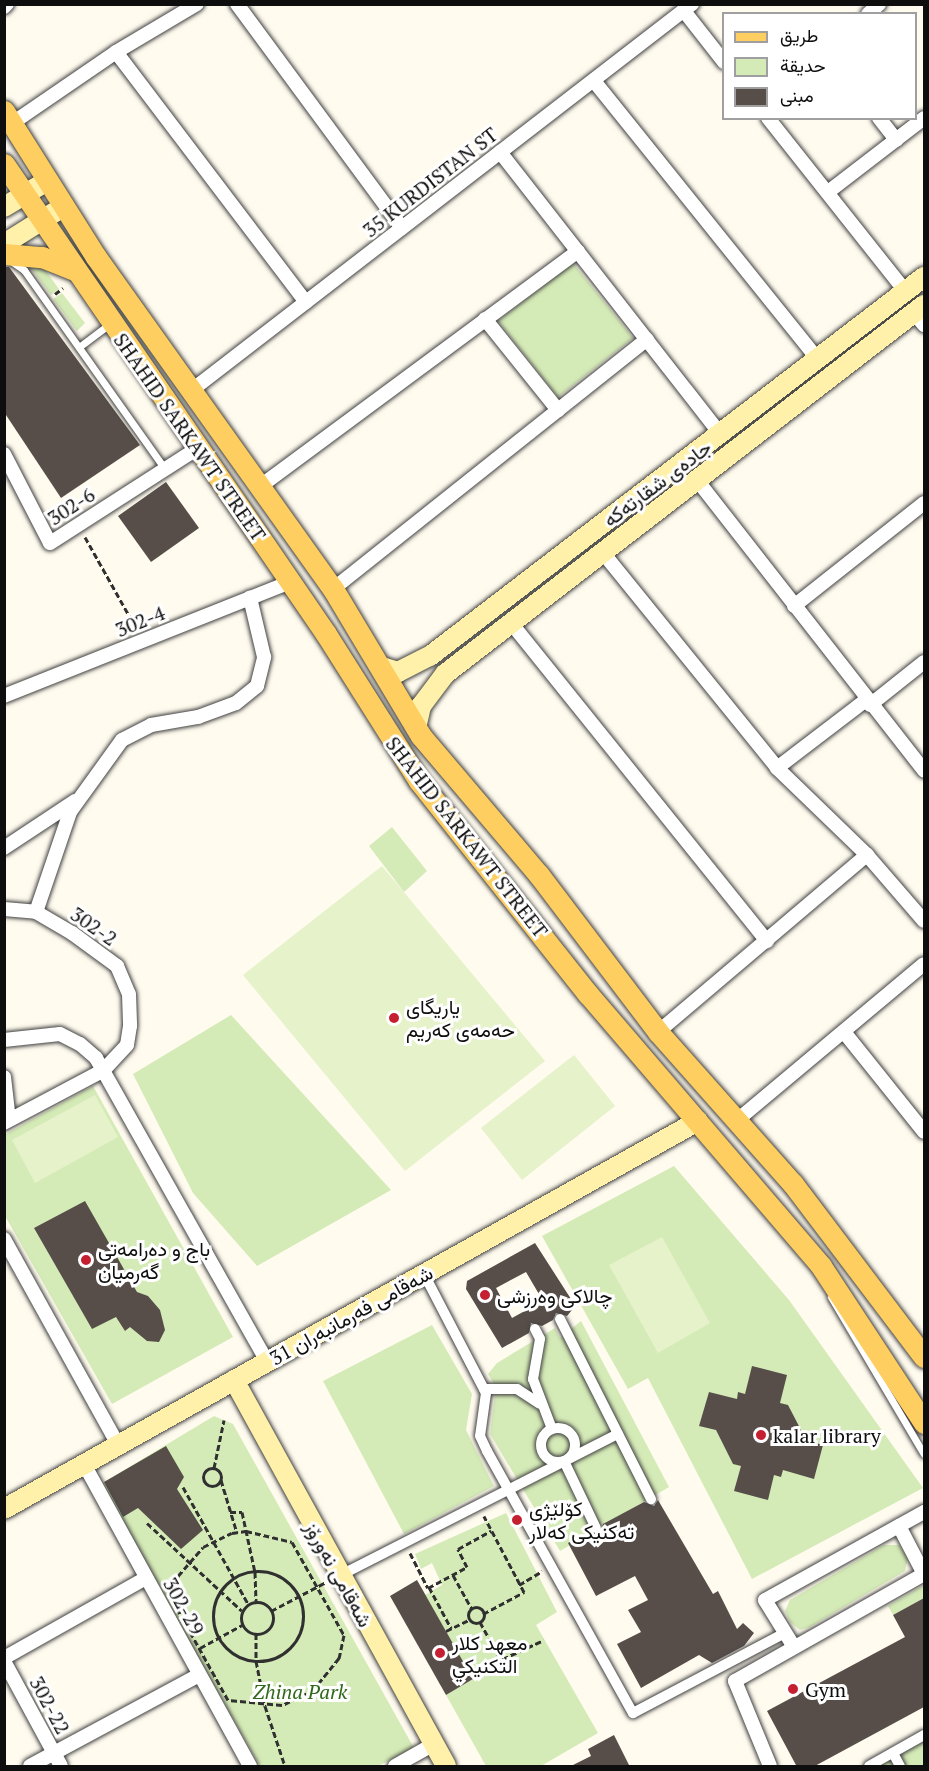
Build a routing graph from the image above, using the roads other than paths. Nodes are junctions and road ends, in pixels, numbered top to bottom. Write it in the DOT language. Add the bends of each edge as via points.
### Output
graph roads {
  1 [pos="197,4"];
  2 [pos="237,4"];
  3 [pos="688,8"];
  4 [pos="116,52"];
  5 [pos="722,60"];
  6 [pos="594,81"];
  7 [pos="8,117"];
  8 [pos="924,118"];
  9 [pos="770,120"];
  10 [pos="881,120"];
  11 [pos="896,140"];
  12 [pos="500,153"];
  13 [pos="4,164"];
  14 [pos="47,181"];
  15 [pos="828,192"];
  16 [pos="25,195"];
  17 [pos="4,207"];
  18 [pos="63,207"];
  19 [pos="42,222"];
  20 [pos="402,228"];
  21 [pos="4,244"];
  22 [pos="578,250"];
  23 [pos="4,255"];
  24 [pos="76,272"];
  25 [pos="924,277"];
  26 [pos="905,291"];
  27 [pos="306,302"];
  28 [pos="921,314"];
  29 [pos="485,319"];
  30 [pos="111,323"];
  31 [pos="647,339"];
  32 [pos="78,347"];
  33 [pos="817,358"];
  34 [pos="192,390"];
  35 [pos="558,410"];
  36 [pos="721,435"];
  37 [pos="198,448"];
  38 [pos="4,454"];
  39 [pos="165,469"];
  40 [pos="697,480"];
  41 [pos="262,485"];
  42 [pos="924,503"];
  43 [pos="604,554"];
  44 [pos="290,582"];
  45 [pos="333,589"];
  46 [pos="250,598"];
  47 [pos="794,606"];
  48 [pos="512,624"];
  49 [pos="430,656"];
  50 [pos="924,662"];
  51 [pos="382,667"];
  52 [pos="445,675"];
  53 [pos="4,696"];
  54 [pos="868,702"];
  55 [pos="416,728"];
  56 [pos="777,768"];
  57 [pos="924,771"];
  58 [pos="80,798"];
  59 [pos="4,848"];
  60 [pos="867,855"];
  61 [pos="4,909"];
  62 [pos="36,912"];
  63 [pos="924,921"];
  64 [pos="767,941"];
  65 [pos="924,964"];
  66 [pos="658,1032"];
  67 [pos="844,1032"];
  68 [pos="4,1040"];
  69 [pos="104,1070"];
  70 [pos="4,1077"];
  71 [pos="698,1121"];
  72 [pos="7,1122"];
  73 [pos="735,1122"];
  74 [pos="924,1132"];
  75 [pos="4,1239"];
  76 [pos="821,1266"];
  77 [pos="424,1274"];
  78 [pos="560,1319"];
  79 [pos="535,1329"];
  80 [pos="924,1357"];
  81 [pos="267,1362"];
  82 [pos="234,1380"];
  83 [pos="484,1389"];
  84 [pos="540,1404"];
  85 [pos="922,1411"];
  86 [pos="552,1429"];
  87 [pos="618,1434"];
  88 [pos="118,1445"];
  89 [pos="924,1454"];
  90 [pos="564,1461"];
  91 [pos="84,1464"];
  92 [pos="509,1491"];
  93 [pos="651,1499"];
  94 [pos="4,1509"];
  95 [pos="924,1512"];
  96 [pos="899,1526"];
  97 [pos="596,1528"];
  98 [pos="924,1574"];
  99 [pos="339,1576"];
  100 [pos="146,1578"];
  101 [pos="783,1634"];
  102 [pos="794,1647"];
  103 [pos="4,1659"];
  104 [pos="200,1675"];
  105 [pos="924,1735"];
  106 [pos="434,1744"];
  107 [pos="54,1753"];
  108 [pos="893,1753"];
  109 [pos="30,1767"];
  110 [pos="61,1767"];
  111 [pos="249,1767"];
  112 [pos="395,1767"];
  113 [pos="447,1767"];
  114 [pos="770,1767"];
  115 [pos="869,1767"];
  116 [pos="900,1767"];
  1 -- 4 [label="street"];
  2 -- 20 [label="street"];
  3 -- 5 [label="street"];
  3 -- 6 [label="street, 35 KURDISTAN ST"];
  4 -- 7 [label="street"];
  4 -- 27 [label="street"];
  6 -- 12 [label="street, 35 KURDISTAN ST"];
  6 -- 33 [label="street"];
  7 -- 14 [label="main road, SHAHID SARKAWT STREET"];
  8 -- 11 [label="street"];
  9 -- 15 [label="street"];
  10 -- 11 [label="street"];
  11 -- 15 [label="street"];
  12 -- 20 [label="street, 35 KURDISTAN ST"];
  12 -- 22 [label="street"];
  13 -- 16 [label="main road, SHAHID SARKAWT STREET"];
  14 -- 16 [label="main road"];
  14 -- 18 [label="main road, SHAHID SARKAWT STREET"];
  15 -- 26 [label="street"];
  16 -- 17 [label="main road"];
  16 -- 19 [label="main road, SHAHID SARKAWT STREET"];
  18 -- 19 [label="main road"];
  18 -- 34 [label="main road, SHAHID SARKAWT STREET"];
  19 -- 21 [label="main road"];
  19 -- 24 [label="main road, SHAHID SARKAWT STREET"];
  20 -- 27 [label="street, 35 KURDISTAN ST"];
  22 -- 29 [label="street"];
  22 -- 31 [label="street"];
  23 -- 24 [label="main road" via="42,257"];
  23 -- 32 [label="lane" via="24,270"];
  24 -- 30 [label="main road, SHAHID SARKAWT STREET"];
  25 -- 26 [label="main road, جادەی شقارتەکە"];
  26 -- 33 [label="main road, جادەی شقارتەکە"];
  27 -- 34 [label="street, 35 KURDISTAN ST"];
  28 -- 40 [label="main road, جادەی شقارتەکە"];
  29 -- 35 [label="street"];
  29 -- 41 [label="street"];
  30 -- 32 [label="lane"];
  30 -- 37 [label="main road, SHAHID SARKAWT STREET"];
  31 -- 35 [label="street"];
  31 -- 36 [label="street"];
  32 -- 39 [label="lane"];
  33 -- 36 [label="main road, جادەی شقارتەکە"];
  34 -- 41 [label="main road, SHAHID SARKAWT STREET"];
  35 -- 45 [label="street"];
  36 -- 49 [label="main road, جادەی شقارتەکە"];
  37 -- 39 [label="street, 302-6"];
  37 -- 44 [label="main road, SHAHID SARKAWT STREET"];
  38 -- 39 [label="street, 302-6" via="50,543"];
  40 -- 43 [label="main road, جادەی شقارتەکە"];
  40 -- 47 [label="street"];
  41 -- 45 [label="main road, SHAHID SARKAWT STREET"];
  42 -- 47 [label="street"];
  43 -- 48 [label="main road, جادەی شقارتەکە"];
  43 -- 56 [label="street"];
  44 -- 46 [label="street, 302-4"];
  44 -- 71 [label="main road, SHAHID SARKAWT STREET" via="419,781 588,994"];
  45 -- 51 [label="main road, SHAHID SARKAWT STREET"];
  46 -- 53 [label="street, 302-4"];
  46 -- 58 [label="street" via="264,657 257,686 236,703 198,717 151,725 122,740"];
  47 -- 54 [label="street"];
  48 -- 52 [label="main road, جادەی شقارتەکە"];
  48 -- 64 [label="street"];
  49 -- 51 [label="main road, جادەی شقارتەکە" via="398,672"];
  49 -- 52 [label="main road"];
  50 -- 54 [label="street"];
  51 -- 55 [label="main road, SHAHID SARKAWT STREET"];
  52 -- 55 [label="main road, جادەی شقارتەکە" via="421,706"];
  54 -- 56 [label="street"];
  54 -- 57 [label="street"];
  55 -- 66 [label="main road, SHAHID SARKAWT STREET" via="539,875"];
  56 -- 60 [label="street"];
  58 -- 59 [label="street"];
  58 -- 62 [label="street" via="70,812"];
  60 -- 63 [label="street"];
  60 -- 64 [label="street"];
  61 -- 62 [label="street, 302-2"];
  62 -- 69 [label="street, 302-2" via="117,966 129,994 127,1046"];
  64 -- 66 [label="street"];
  65 -- 67 [label="street"];
  66 -- 73 [label="main road, SHAHID SARKAWT STREET"];
  67 -- 73 [label="street"];
  67 -- 74 [label="street"];
  68 -- 69 [label="street" via="60,1034 80,1044"];
  69 -- 72 [label="street"];
  69 -- 81 [label="street"];
  70 -- 72 [label="street"];
  71 -- 76 [label="main road, SHAHID SARKAWT STREET"];
  71 -- 77 [label="main road, شەقامی فەرمانبەران 31"];
  73 -- 80 [label="main road, SHAHID SARKAWT STREET" via="793,1184"];
  75 -- 88 [label="street"];
  76 -- 85 [label="main road, SHAHID SARKAWT STREET"];
  76 -- 89 [label="lane" via="835,1308"];
  77 -- 81 [label="main road, شەقامی فەرمانبەران 31"];
  77 -- 83 [label="street"];
  78 -- 87 [label="street"];
  79 -- 84 [label="street" via="540,1339 533,1379"];
  81 -- 82 [label="main road, شەقامی فەرمانبەران 31"];
  82 -- 88 [label="main road, شەقامی فەرمانبەران 31"];
  82 -- 99 [label="main road, شەقامی نەورۆز"];
  83 -- 84 [label="street" via="517,1389"];
  83 -- 92 [label="street" via="480,1436"];
  84 -- 86 [label="street"];
  86 -- 90 [label="street" via="544,1435 542,1450 548,1459"];
  86 -- 90 [label="street" via="566,1429 574,1439 574,1452"];
  87 -- 90 [label="street"];
  87 -- 93 [label="street"];
  88 -- 91 [label="main road, شەقامی فەرمانبەران 31"];
  90 -- 92 [label="street"];
  90 -- 97 [label="street"];
  91 -- 94 [label="main road, شەقامی فەرمانبەران 31"];
  91 -- 100 [label="street, 302-29"];
  92 -- 99 [label="street"];
  92 -- 101 [label="street" via="633,1713"];
  95 -- 96 [label="street"];
  96 -- 98 [label="street"];
  96 -- 101 [label="street" via="765,1600"];
  98 -- 102 [label="street"];
  99 -- 106 [label="main road, شەقامی نەورۆز"];
  100 -- 103 [label="street"];
  100 -- 104 [label="street, 302-29" via="194,1651"];
  101 -- 102 [label="street"];
  102 -- 114 [label="street" via="735,1681"];
  103 -- 107 [label="street, 302-22"];
  104 -- 107 [label="street"];
  104 -- 111 [label="street, 302-29"];
  105 -- 108 [label="street"];
  106 -- 112 [label="street"];
  106 -- 113 [label="main road, شەقامی نەورۆز"];
  107 -- 109 [label="street"];
  107 -- 110 [label="street, 302-22"];
  108 -- 115 [label="street"];
  108 -- 116 [label="street"];
}
